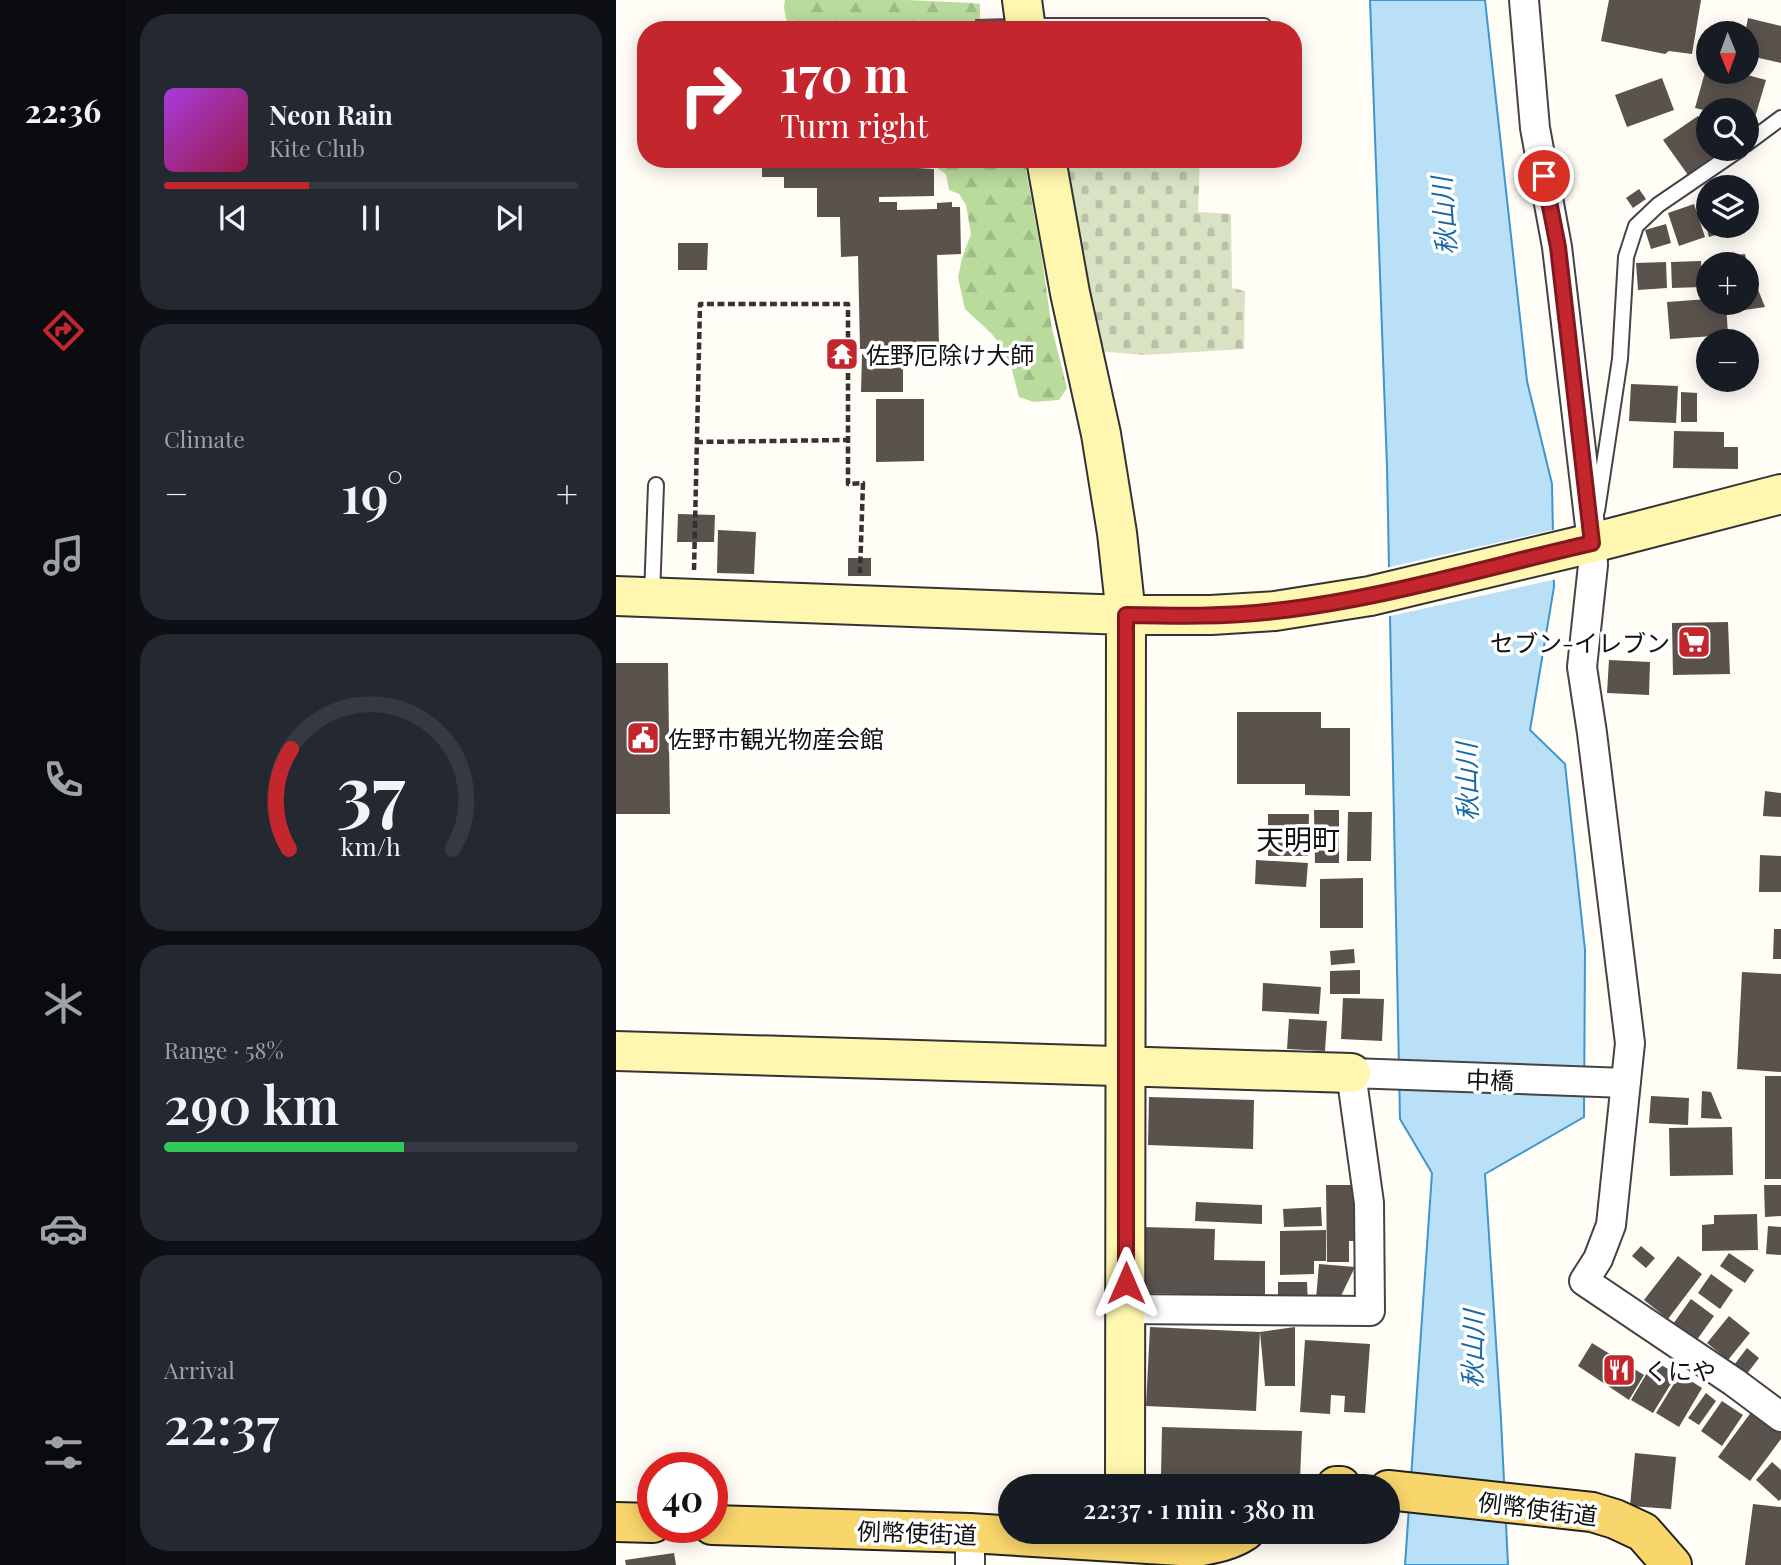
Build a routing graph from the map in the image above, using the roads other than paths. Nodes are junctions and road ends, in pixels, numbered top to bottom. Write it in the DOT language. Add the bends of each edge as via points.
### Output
graph roads {
  1 [pos="1524,0"];
  2 [pos="1024,18"];
  3 [pos="1114,21"];
  4 [pos="1781,118"];
  5 [pos="1759,134"];
  6 [pos="1722,161"];
  7 [pos="1048,168"];
  8 [pos="656,485"];
  9 [pos="1781,494"];
  10 [pos="1584,545"];
  11 [pos="634,597"];
  12 [pos="1126,615"];
  13 [pos="616,1051"];
  14 [pos="1126,1068"];
  15 [pos="1362,1074"];
  16 [pos="1617,1083"];
  17 [pos="1126,1309"];
  18 [pos="1781,1418"];
  19 [pos="1125,1474"];
  20 [pos="1400,1491"];
  21 [pos="616,1522"];
  22 [pos="637,1523"];
  23 [pos="728,1526"];
  24 [pos="1217,1544"];
  25 [pos="1124,1546"];
  26 [pos="970,1549"];
  27 [pos="1672,1565"];
  1 -- 10 [label="street" via="1535,128 1558,247"];
  2 -- 3 [label="lane"];
  4 -- 5 [label="lane"];
  6 -- 10 [label="lane" via="1658,205 1636,226 1626,257 1620,359 1602,487"];
  7 -- 12 [label="street" via="1101,434"];
  8 -- 11 [label="lane"];
  9 -- 10 [label="street"];
  10 -- 12 [label="street" via="1370,596 1275,611"];
  10 -- 16 [label="street" via="1593,565 1582,667 1630,1043"];
  11 -- 12 [label="street"];
  12 -- 14 [label="street"];
  13 -- 14 [label="street"];
  14 -- 15 [label="street"];
  14 -- 17 [label="street"];
  15 -- 16 [label="street, 中橋"];
  15 -- 17 [label="street" via="1370,1311"];
  16 -- 18 [label="street" via="1611,1225 1584,1281"];
  17 -- 19 [label="street"];
  20 -- 27 [label="main road, 例幣使街道" via="1615,1519 1643,1532"];
  21 -- 22 [label="main road"];
  23 -- 26 [label="main road, 例幣使街道"];
  24 -- 25 [label="main road, 例幣使街道"];
  25 -- 26 [label="main road, 例幣使街道"];
}
